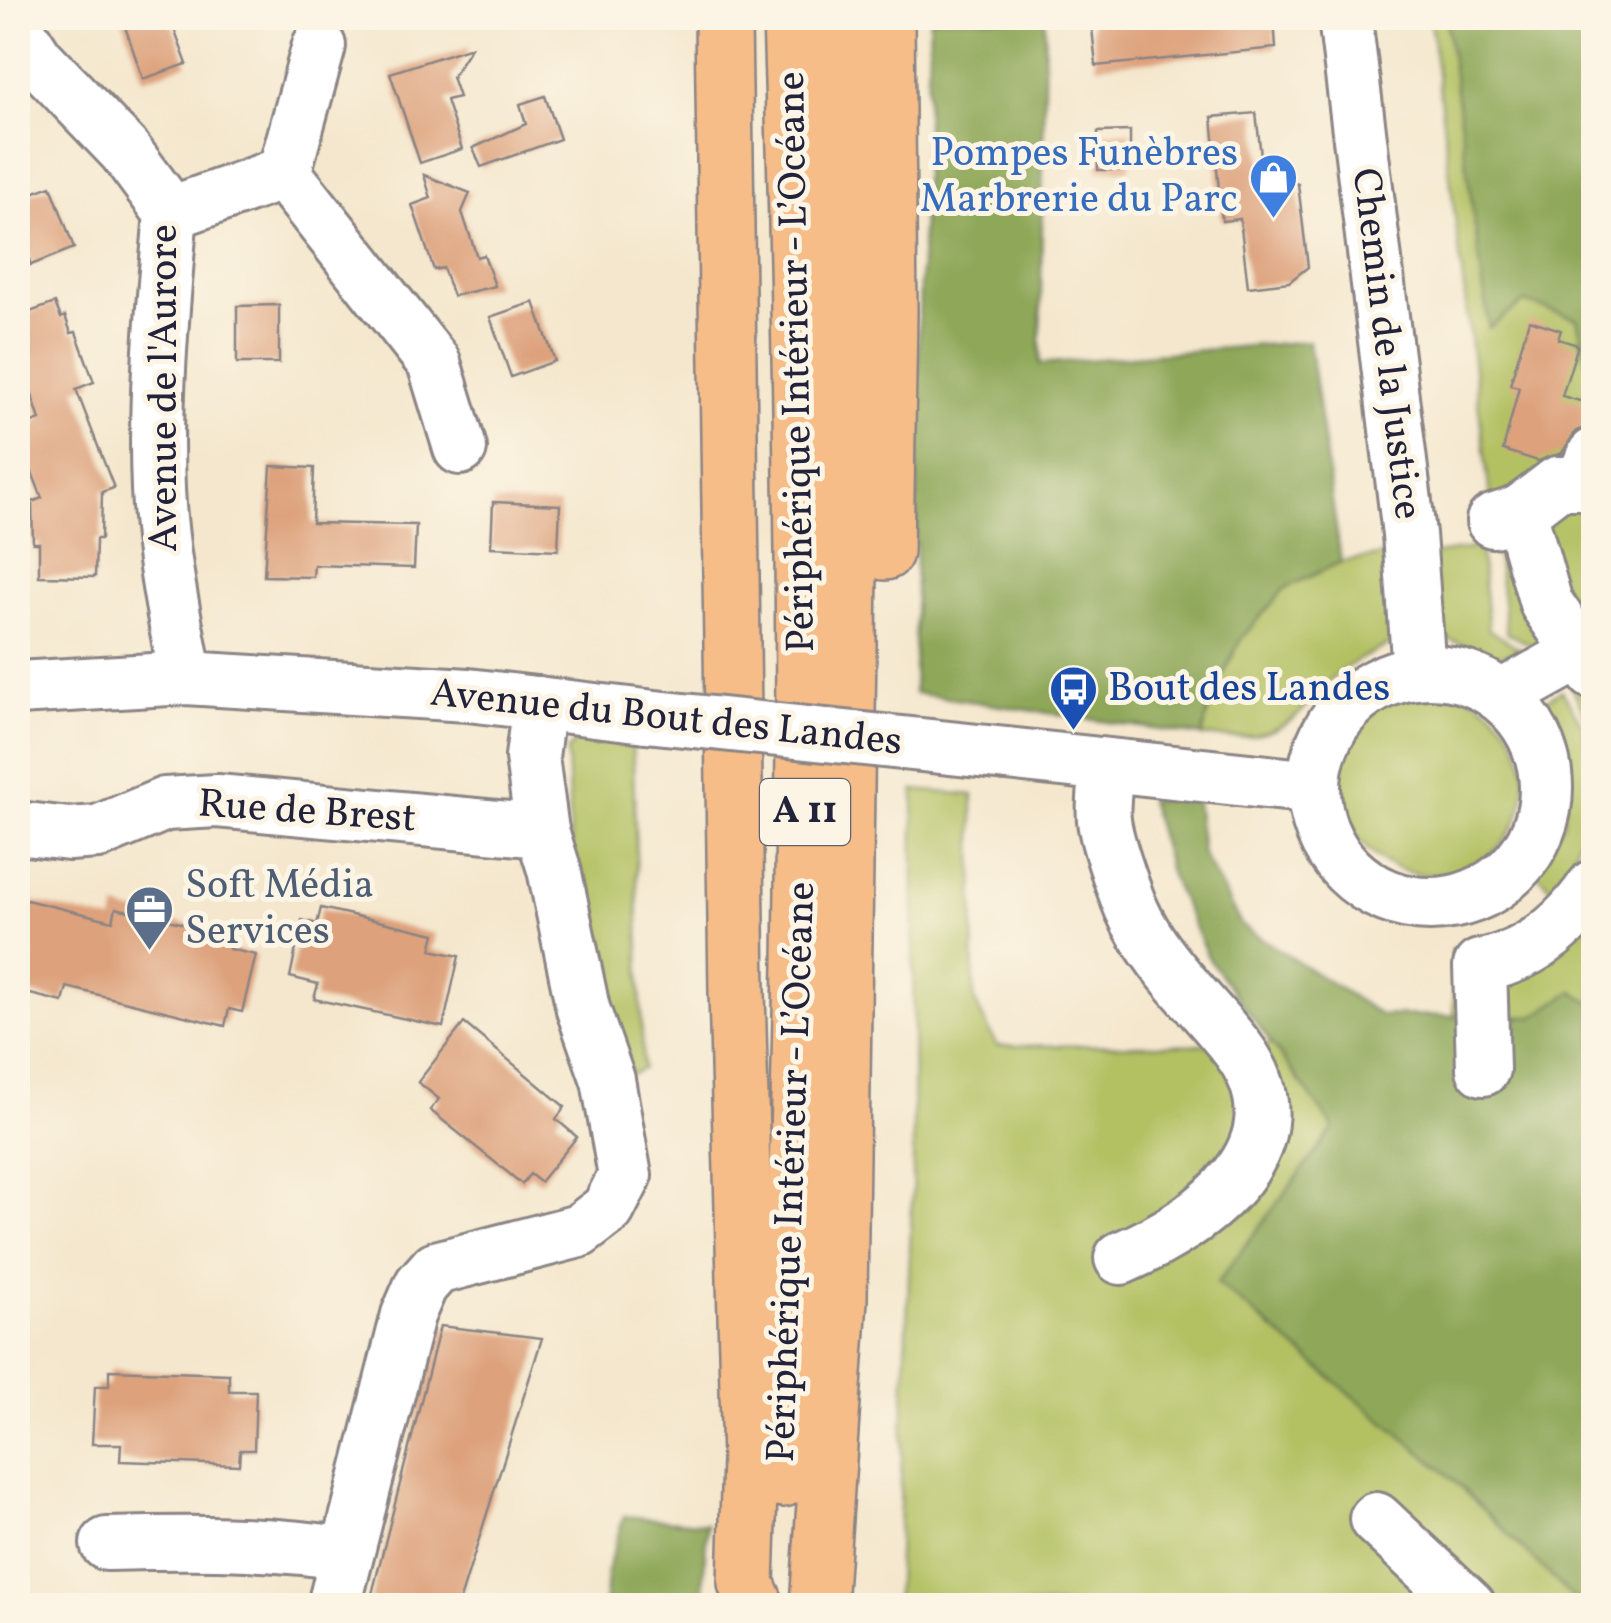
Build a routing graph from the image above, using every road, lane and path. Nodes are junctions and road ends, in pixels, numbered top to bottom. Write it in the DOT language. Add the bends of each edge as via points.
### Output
graph roads {
  1 [pos="701,18"];
  2 [pos="723,18"];
  3 [pos="791,18"];
  4 [pos="836,18"];
  5 [pos="886,18"];
  6 [pos="1345,18"];
  7 [pos="18,30"];
  8 [pos="320,46"];
  9 [pos="284,173"];
  10 [pos="726,208"];
  11 [pos="171,213"];
  12 [pos="460,448"];
  13 [pos="1594,456"];
  14 [pos="1589,656"];
  15 [pos="1419,672"];
  16 [pos="186,678"];
  17 [pos="18,688"];
  18 [pos="1502,696"];
  19 [pos="539,703"];
  20 [pos="1107,766"];
  21 [pos="1313,787"];
  22 [pos="18,828"];
  23 [pos="542,831"];
  24 [pos="1505,877"];
  25 [pos="1583,920"];
  26 [pos="1483,1069"];
  27 [pos="1120,1258"];
  28 [pos="838,1300"];
  29 [pos="1376,1519"];
  30 [pos="107,1544"];
  31 [pos="328,1551"];
  32 [pos="334,1606"];
  33 [pos="756,1606"];
  34 [pos="774,1606"];
  35 [pos="818,1606"];
  36 [pos="1470,1606"];
  1 -- 10 [label="highway" via="710,169"];
  2 -- 10 [label="highway"];
  3 -- 34 [label="highway, Périphérique Intérieur - L’Océane / A 11" via="805,819 790,1353"];
  4 -- 28 [label="highway, A 11" via="849,570"];
  5 -- 28 [label="highway" via="889,313 874,1185"];
  6 -- 15 [label="street, Chemin de la Justice" via="1409,534"];
  7 -- 11 [label="street, Avenue de l'Aurore" via="36,60 125,151"];
  8 -- 9 [label="street"];
  9 -- 11 [label="street"];
  9 -- 12 [label="street" via="434,363"];
  10 -- 33 [label="highway" via="750,1442 746,1583"];
  11 -- 16 [label="street, Avenue de l'Aurore" via="157,396 158,491"];
  13 -- 14 [label="street" via="1581,483 1558,483 1507,517 1546,602"];
  14 -- 18 [label="street"];
  15 -- 18 [label="street" via="1462,676"];
  15 -- 21 [label="street" via="1378,684 1344,709 1321,745"];
  16 -- 17 [label="street, Avenue du Bout des Landes"];
  16 -- 19 [label="street, Avenue du Bout des Landes"];
  18 -- 24 [label="street" via="1530,727 1546,786 1540,827"];
  19 -- 20 [label="street, Avenue du Bout des Landes, bridge"];
  19 -- 23 [label="street" via="532,757"];
  20 -- 21 [label="street, Avenue du Bout des Landes"];
  20 -- 27 [label="street" via="1104,821 1132,908 1156,950 1239,1051 1260,1104 1250,1162 1230,1187 1158,1242"];
  21 -- 24 [label="street" via="1318,822 1333,854 1372,890 1405,902 1440,904 1474,896"];
  22 -- 23 [label="street, Rue de Brest" via="98,832 165,804 217,801"];
  23 -- 31 [label="street" via="583,1009 608,1080 625,1176 608,1209 579,1231 436,1268 420,1284"];
  24 -- 25 [label="street"];
  25 -- 26 [label="street" via="1480,966"];
  28 -- 35 [label="highway, A 11"];
  29 -- 36 [label="street"];
  30 -- 31 [label="street"];
  31 -- 32 [label="street"];
}
